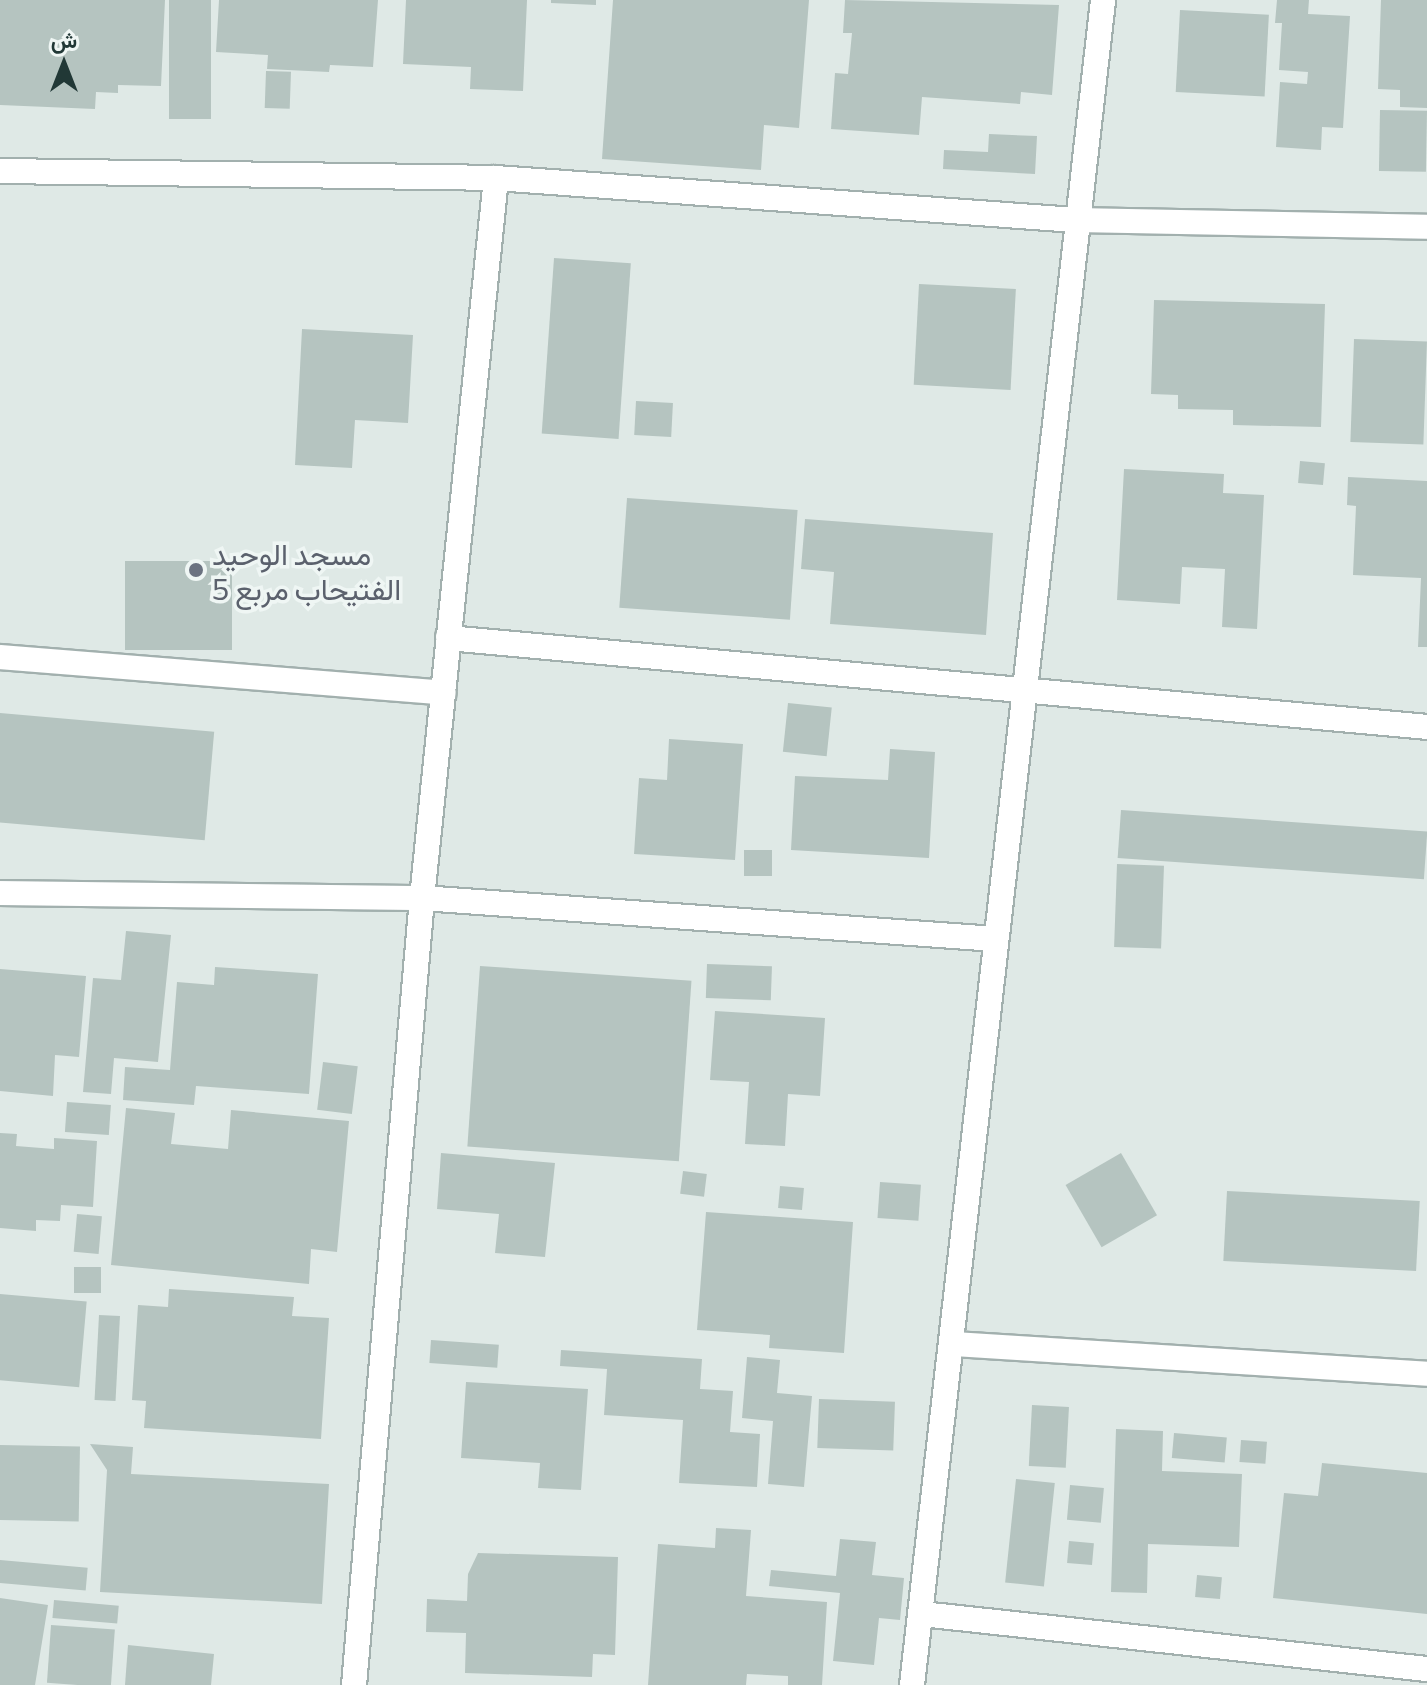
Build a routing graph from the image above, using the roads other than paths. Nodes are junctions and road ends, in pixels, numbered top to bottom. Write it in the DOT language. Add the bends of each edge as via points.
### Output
graph roads {
  1 [pos="1103,0"];
  2 [pos="0,171"];
  3 [pos="496,178"];
  4 [pos="1075,220"];
  5 [pos="1427,227"];
  6 [pos="448,638"];
  7 [pos="0,657"];
  8 [pos="1025,687"];
  9 [pos="444,693"];
  10 [pos="1427,727"];
  11 [pos="0,893"];
  12 [pos="422,898"];
  13 [pos="995,939"];
  14 [pos="954,1344"];
  15 [pos="1427,1374"];
  16 [pos="922,1614"];
  17 [pos="1427,1669"];
  18 [pos="354,1685"];
  19 [pos="912,1685"];
  1 -- 4 [label="street"];
  2 -- 3 [label="street"];
  3 -- 4 [label="street"];
  3 -- 6 [label="street"];
  4 -- 5 [label="street"];
  4 -- 8 [label="street"];
  6 -- 8 [label="street"];
  6 -- 9 [label="street"];
  7 -- 9 [label="street"];
  8 -- 10 [label="street"];
  8 -- 13 [label="street"];
  9 -- 12 [label="street"];
  11 -- 12 [label="street"];
  12 -- 13 [label="street"];
  12 -- 18 [label="street"];
  13 -- 14 [label="street"];
  14 -- 15 [label="street"];
  14 -- 16 [label="street"];
  16 -- 17 [label="street"];
  16 -- 19 [label="street"];
}
